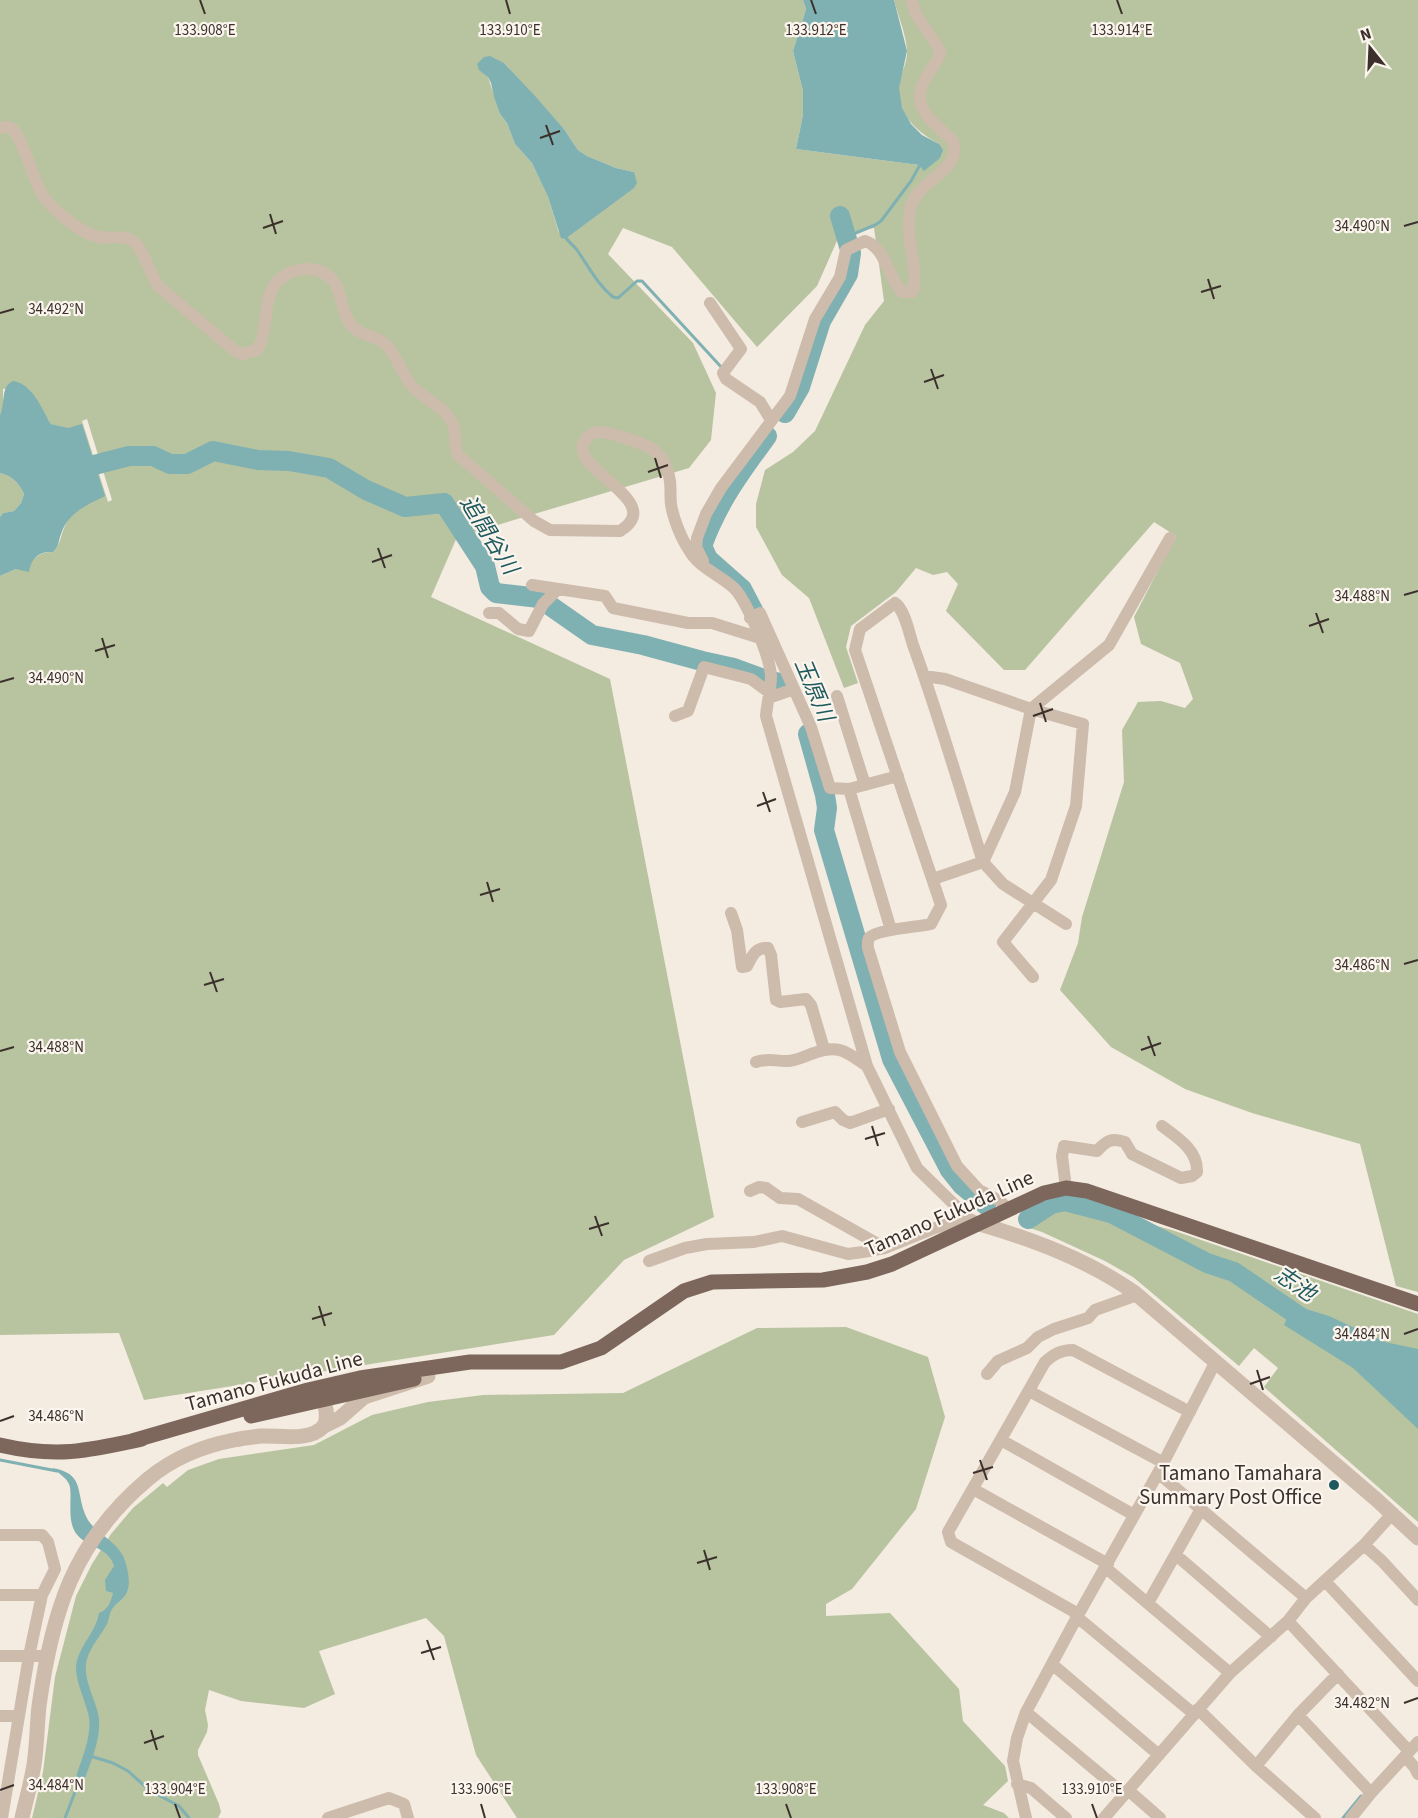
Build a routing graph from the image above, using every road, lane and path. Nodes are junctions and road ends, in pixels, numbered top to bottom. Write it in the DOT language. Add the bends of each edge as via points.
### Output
graph roads {
  1 [pos="911,0"];
  2 [pos="0,128"];
  3 [pos="710,303"];
  4 [pos="771,420"];
  5 [pos="1170,538"];
  6 [pos="707,567"];
  7 [pos="532,585"];
  8 [pos="558,589"];
  9 [pos="489,613"];
  10 [pos="766,641"];
  11 [pos="924,676"];
  12 [pos="770,685"];
  13 [pos="790,691"];
  14 [pos="837,696"];
  15 [pos="1031,709"];
  16 [pos="675,716"];
  17 [pos="898,776"];
  18 [pos="865,785"];
  19 [pos="849,789"];
  20 [pos="983,862"];
  21 [pos="933,879"];
  22 [pos="1034,904"];
  23 [pos="731,913"];
  24 [pos="1066,924"];
  25 [pos="891,930"];
  26 [pos="1033,977"];
  27 [pos="824,1049"];
  28 [pos="756,1062"];
  29 [pos="867,1066"];
  30 [pos="889,1109"];
  31 [pos="802,1122"];
  32 [pos="1162,1126"];
  33 [pos="1066,1188"];
  34 [pos="750,1191"];
  35 [pos="1008,1209"];
  36 [pos="974,1221"];
  37 [pos="885,1248"];
  38 [pos="649,1261"];
  39 [pos="1137,1295"];
  40 [pos="1418,1304"];
  41 [pos="499,1362"];
  42 [pos="1215,1363"];
  43 [pos="987,1374"];
  44 [pos="428,1376"];
  45 [pos="1029,1391"];
  46 [pos="322,1393"];
  47 [pos="1190,1412"];
  48 [pos="324,1426"];
  49 [pos="1001,1440"];
  50 [pos="0,1445"];
  51 [pos="1160,1468"];
  52 [pos="973,1489"];
  53 [pos="1201,1509"];
  54 [pos="1392,1514"];
  55 [pos="1134,1515"];
  56 [pos="0,1535"];
  57 [pos="1418,1538"];
  58 [pos="1364,1545"];
  59 [pos="1176,1555"];
  60 [pos="1107,1566"];
  61 [pos="55,1569"];
  62 [pos="70,1579"];
  63 [pos="1325,1581"];
  64 [pos="0,1595"];
  65 [pos="42,1595"];
  66 [pos="1306,1598"];
  67 [pos="1418,1600"];
  68 [pos="1148,1603"];
  69 [pos="1077,1617"];
  70 [pos="1288,1622"];
  71 [pos="1271,1637"];
  72 [pos="0,1656"];
  73 [pos="28,1656"];
  74 [pos="47,1656"];
  75 [pos="1052,1664"];
  76 [pos="1230,1673"];
  77 [pos="1338,1674"];
  78 [pos="1418,1681"];
  79 [pos="1026,1712"];
  80 [pos="1196,1712"];
  81 [pos="1298,1715"];
  82 [pos="0,1716"];
  83 [pos="17,1716"];
  84 [pos="1409,1749"];
  85 [pos="1158,1755"];
  86 [pos="1256,1766"];
  87 [pos="1418,1774"];
  88 [pos="5,1777"];
  89 [pos="1017,1784"];
  90 [pos="1368,1790"];
  91 [pos="1126,1792"];
  92 [pos="2,1818"];
  93 [pos="22,1818"];
  94 [pos="328,1818"];
  95 [pos="408,1818"];
  96 [pos="1026,1818"];
  97 [pos="1066,1818"];
  98 [pos="1104,1818"];
  99 [pos="1161,1818"];
  100 [pos="1315,1818"];
  101 [pos="1352,1818"];
  1 -- 4 [label="street" via="940,50 921,90 923,108 953,141 954,153 950,165 925,185 909,214 915,280 912,292 897,286 877,248 865,241 850,248 840,277 815,319 790,396"];
  2 -- 6 [label="street" via="12,129 37,186 52,207 96,236 132,240 139,246 158,286 234,351 242,354 257,350 265,335 268,296 281,277 306,269 328,276 336,284 352,326 388,346 413,387 451,420 456,454 550,530 620,531 632,518 632,505 626,496 583,453 582,447 590,434 609,432 651,447 666,464 672,508 688,550"];
  3 -- 4 [label="street" via="741,349 724,371 726,379 760,402"];
  4 -- 6 [label="street" via="706,514 696,547"];
  5 -- 15 [label="street" via="1109,645"];
  6 -- 10 [label="street" via="739,593 755,615"];
  7 -- 8 [label="street"];
  8 -- 9 [label="street" via="545,602 529,631 518,629 499,613"];
  8 -- 10 [label="street" via="605,596 613,608 688,623 712,623"];
  10 -- 12 [label="street"];
  10 -- 13 [label="street"];
  11 -- 15 [label="street" via="945,679"];
  11 -- 17 [label="street" via="899,605 889,605 860,629 855,650"];
  11 -- 20 [label="street"];
  12 -- 13 [label="street" via="774,696"];
  12 -- 16 [label="street" via="704,667 688,711"];
  12 -- 29 [label="street" via="766,716"];
  13 -- 19 [label="street" via="811,727 830,788"];
  14 -- 18 [label="street"];
  15 -- 20 [label="street" via="1015,792"];
  15 -- 22 [label="street" via="1083,724 1076,806 1052,880"];
  17 -- 18 [label="street"];
  17 -- 21 [label="street"];
  18 -- 19 [label="street"];
  19 -- 25 [label="street"];
  20 -- 21 [label="street"];
  20 -- 22 [label="street" via="1003,884"];
  21 -- 25 [label="street" via="941,905 931,924"];
  22 -- 24 [label="street"];
  22 -- 26 [label="street" via="1003,942"];
  23 -- 27 [label="street" via="742,967 747,966 755,952 768,948 776,1000 806,999"];
  25 -- 35 [label="street" via="872,936 868,948 900,1052 957,1166 979,1190"];
  27 -- 28 [label="street" via="787,1061 775,1058"];
  27 -- 29 [label="street" via="838,1049"];
  29 -- 30 [label="street"];
  30 -- 31 [label="street" via="850,1123 835,1112"];
  30 -- 36 [label="street" via="917,1167"];
  32 -- 33 [label="street" via="1189,1147 1197,1172 1181,1178 1132,1154 1125,1142 1107,1140 1097,1151 1064,1146"];
  33 -- 35 [label="main road, Tamano Fukuda Line" via="1044,1192"];
  33 -- 40 [label="main road, Tamano Fukuda Line" via="1087,1191"];
  34 -- 37 [label="street" via="766,1188 780,1198 798,1199"];
  35 -- 36 [label="main road, Tamano Fukuda Line"];
  36 -- 37 [label="street" via="934,1228"];
  36 -- 39 [label="street" via="1027,1238 1090,1266"];
  36 -- 41 [label="main road, Tamano Fukuda Line" via="892,1264 823,1280 712,1282 684,1291 591,1352 561,1362"];
  37 -- 38 [label="street" via="848,1254 782,1236 685,1248"];
  39 -- 42 [label="street"];
  39 -- 43 [label="street" via="1038,1337 1027,1348 998,1361"];
  41 -- 44 [label="main road, Tamano Fukuda Line"];
  41 -- 46 [label="main road, Tamano Fukuda Line" via="471,1362 360,1378"];
  42 -- 47 [label="street"];
  42 -- 54 [label="street"];
  44 -- 46 [label="main road, Tamano Fukuda Line"];
  44 -- 48 [label="street" via="364,1397 340,1419"];
  45 -- 47 [label="street" via="1045,1362 1063,1350 1074,1350"];
  45 -- 49 [label="street"];
  45 -- 51 [label="street"];
  46 -- 48 [label="street"];
  46 -- 50 [label="main road, Tamano Fukuda Line" via="85,1451 36,1453"];
  47 -- 51 [label="street"];
  48 -- 62 [label="street" via="303,1436 261,1436 188,1453 132,1493 95,1537"];
  49 -- 52 [label="street"];
  49 -- 55 [label="street"];
  51 -- 53 [label="street"];
  51 -- 55 [label="street"];
  52 -- 60 [label="street"];
  52 -- 69 [label="street" via="948,1532 951,1542 1073,1611"];
  53 -- 59 [label="street"];
  53 -- 66 [label="street"];
  54 -- 57 [label="street"];
  54 -- 58 [label="street"];
  55 -- 60 [label="street"];
  56 -- 61 [label="street" via="42,1535 48,1542"];
  58 -- 63 [label="street"];
  58 -- 67 [label="street"];
  59 -- 68 [label="street"];
  59 -- 71 [label="street"];
  60 -- 68 [label="street"];
  60 -- 69 [label="street"];
  61 -- 62 [label="street"];
  61 -- 65 [label="street"];
  62 -- 74 [label="street"];
  63 -- 66 [label="street"];
  63 -- 78 [label="street"];
  64 -- 65 [label="street"];
  65 -- 73 [label="street"];
  66 -- 70 [label="street"];
  68 -- 76 [label="street"];
  69 -- 75 [label="street"];
  69 -- 80 [label="street"];
  70 -- 71 [label="street"];
  70 -- 77 [label="street"];
  71 -- 76 [label="street"];
  72 -- 73 [label="street"];
  73 -- 74 [label="street"];
  73 -- 83 [label="street"];
  74 -- 93 [label="street" via="34,1764"];
  75 -- 79 [label="street"];
  75 -- 85 [label="street"];
  76 -- 80 [label="street"];
  77 -- 81 [label="street"];
  77 -- 84 [label="street"];
  79 -- 89 [label="street" via="1014,1761"];
  79 -- 91 [label="street"];
  80 -- 85 [label="street"];
  80 -- 86 [label="street"];
  81 -- 86 [label="street"];
  81 -- 90 [label="street"];
  82 -- 83 [label="street"];
  83 -- 88 [label="street"];
  84 -- 87 [label="street"];
  84 -- 90 [label="street"];
  85 -- 91 [label="street"];
  86 -- 100 [label="street"];
  88 -- 92 [label="street"];
  89 -- 96 [label="street"];
  89 -- 97 [label="street" via="1031,1788"];
  90 -- 101 [label="street"];
  91 -- 98 [label="street"];
  91 -- 99 [label="street"];
  94 -- 95 [label="street" via="389,1798 404,1804"];
}
